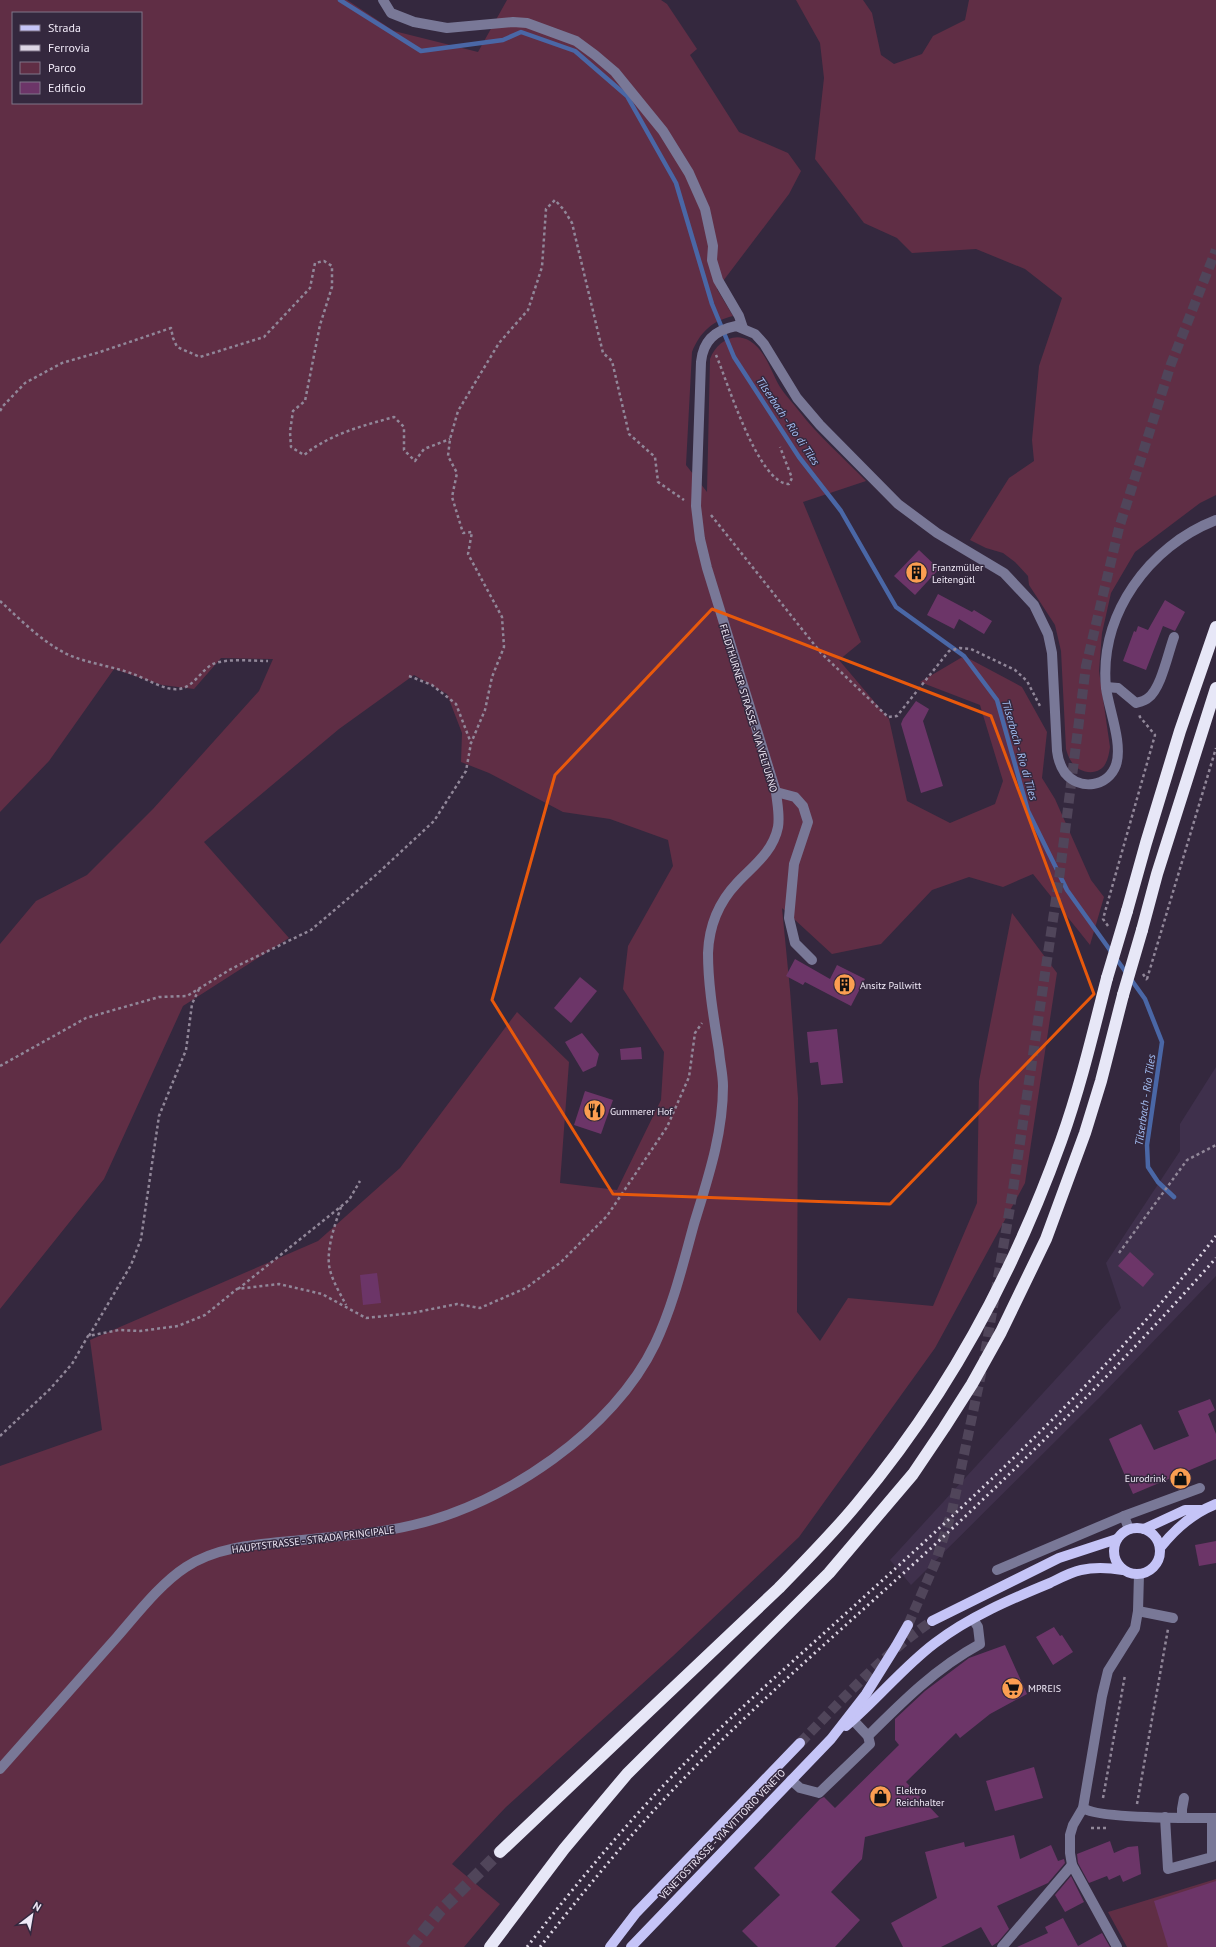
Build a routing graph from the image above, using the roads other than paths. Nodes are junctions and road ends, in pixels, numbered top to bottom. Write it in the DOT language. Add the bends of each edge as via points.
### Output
graph roads {
  1 [pos="383,0"];
  2 [pos="743,328"];
  3 [pos="1216,520"];
  4 [pos="1216,627"];
  5 [pos="1174,638"];
  6 [pos="1106,687"];
  7 [pos="1216,688"];
  8 [pos="776,792"];
  9 [pos="812,960"];
  10 [pos="671,1306"];
  11 [pos="1200,1488"];
  12 [pos="1216,1504"];
  13 [pos="1201,1510"];
  14 [pos="1124,1516"];
  15 [pos="1129,1529"];
  16 [pos="1144,1529"];
  17 [pos="1116,1539"];
  18 [pos="1160,1548"];
  19 [pos="998,1570"];
  20 [pos="1123,1570"];
  21 [pos="1138,1574"];
  22 [pos="1138,1611"];
  23 [pos="1171,1618"];
  24 [pos="973,1619"];
  25 [pos="932,1621"];
  26 [pos="908,1625"];
  27 [pos="853,1720"];
  28 [pos="868,1736"];
  29 [pos="831,1738"];
  30 [pos="800,1742"];
  31 [pos="0,1769"];
  32 [pos="791,1780"];
  33 [pos="1184,1798"];
  34 [pos="1083,1808"];
  35 [pos="1165,1817"];
  36 [pos="1182,1818"];
  37 [pos="1214,1818"];
  38 [pos="500,1852"];
  39 [pos="1072,1866"];
  40 [pos="490,1947"];
  41 [pos="610,1947"];
  42 [pos="631,1947"];
  43 [pos="1002,1947"];
  44 [pos="1117,1947"];
  1 -- 2 [label="street" via="391,13 414,22 447,28 527,23 576,41 615,72 664,131 689,174 705,209 713,246 712,260 718,280"];
  2 -- 6 [label="street, FELDTHURNER STRASSE - VIA VELTURNO" via="755,334 764,344 797,398 820,425 898,504 937,533 1004,573 1024,592 1042,619 1052,653 1059,763 1064,772 1078,783 1087,786 1103,781 1110,774 1118,758 1118,742"];
  2 -- 8 [label="street, FELDTHURNER STRASSE - VIA VELTURNO" via="729,327 715,333 704,346 700,362 696,506 707,568"];
  3 -- 6 [label="street, FELDTHURNER STRASSE - VIA VELTURNO" via="1185,535 1168,547 1138,578 1127,595 1108,643 1105,664"];
  4 -- 38 [label="highway, bridge" via="1180,731 1146,843 1061,1139 1045,1183 1000,1284 955,1365 926,1412 856,1504 818,1548"];
  5 -- 6 [label="street" via="1158,684 1147,699 1136,703 1118,688"];
  7 -- 40 [label="highway, bridge" via="1157,874 1085,1133 1046,1240 1001,1332 972,1384 913,1474 829,1573 627,1774 564,1849"];
  8 -- 9 [label="street" via="795,797 803,806 808,822 794,864 789,918 795,943"];
  8 -- 10 [label="street, FELDTHURNER STRASSE - VIA VELTURNO" via="778,826 773,841 756,865 728,893 717,913 709,938 712,1008 724,1084 720,1133"];
  10 -- 31 [label="street, HAUPTSTRASSE - STRADA PRINCIPALE" via="642,1368 601,1421 551,1460 514,1484 472,1506 433,1521 383,1532 269,1543 216,1552 185,1567 153,1596"];
  11 -- 14 [label="street"];
  12 -- 13 [label="main road"];
  13 -- 16 [label="main road" via="1185,1510"];
  13 -- 18 [label="main road" via="1177,1529"];
  14 -- 15 [label="street"];
  14 -- 19 [label="street"];
  15 -- 16 [label="main road"];
  15 -- 17 [label="main road"];
  16 -- 18 [label="main road" via="1154,1537"];
  17 -- 20 [label="main road" via="1115,1559"];
  17 -- 25 [label="main road" via="1059,1558"];
  18 -- 21 [label="main road" via="1157,1562 1152,1568"];
  20 -- 21 [label="main road"];
  20 -- 24 [label="main road" via="1081,1570 1031,1590"];
  21 -- 22 [label="street"];
  22 -- 23 [label="street"];
  22 -- 34 [label="street" via="1132,1634 1108,1671"];
  24 -- 27 [label="main road" via="935,1643"];
  24 -- 28 [label="street" via="978,1627 980,1644 960,1655 914,1690"];
  26 -- 29 [label="main road" via="866,1694"];
  27 -- 28 [label="street"];
  27 -- 29 [label="main road"];
  28 -- 32 [label="street" via="870,1744 819,1793 800,1788"];
  29 -- 32 [label="main road, VENETOSTRASSE - VIA VITTORIO VENETO"];
  30 -- 41 [label="main road" via="636,1913"];
  32 -- 42 [label="main road, VENETOSTRASSE - VIA VITTORIO VENETO"];
  33 -- 36 [label="street"];
  34 -- 35 [label="street" via="1093,1813"];
  34 -- 39 [label="street" via="1070,1835"];
  35 -- 36 [label="street"];
  35 -- 37 [label="street" via="1168,1869 1212,1857"];
  36 -- 37 [label="street"];
  39 -- 43 [label="street"];
  39 -- 44 [label="street"];
}
